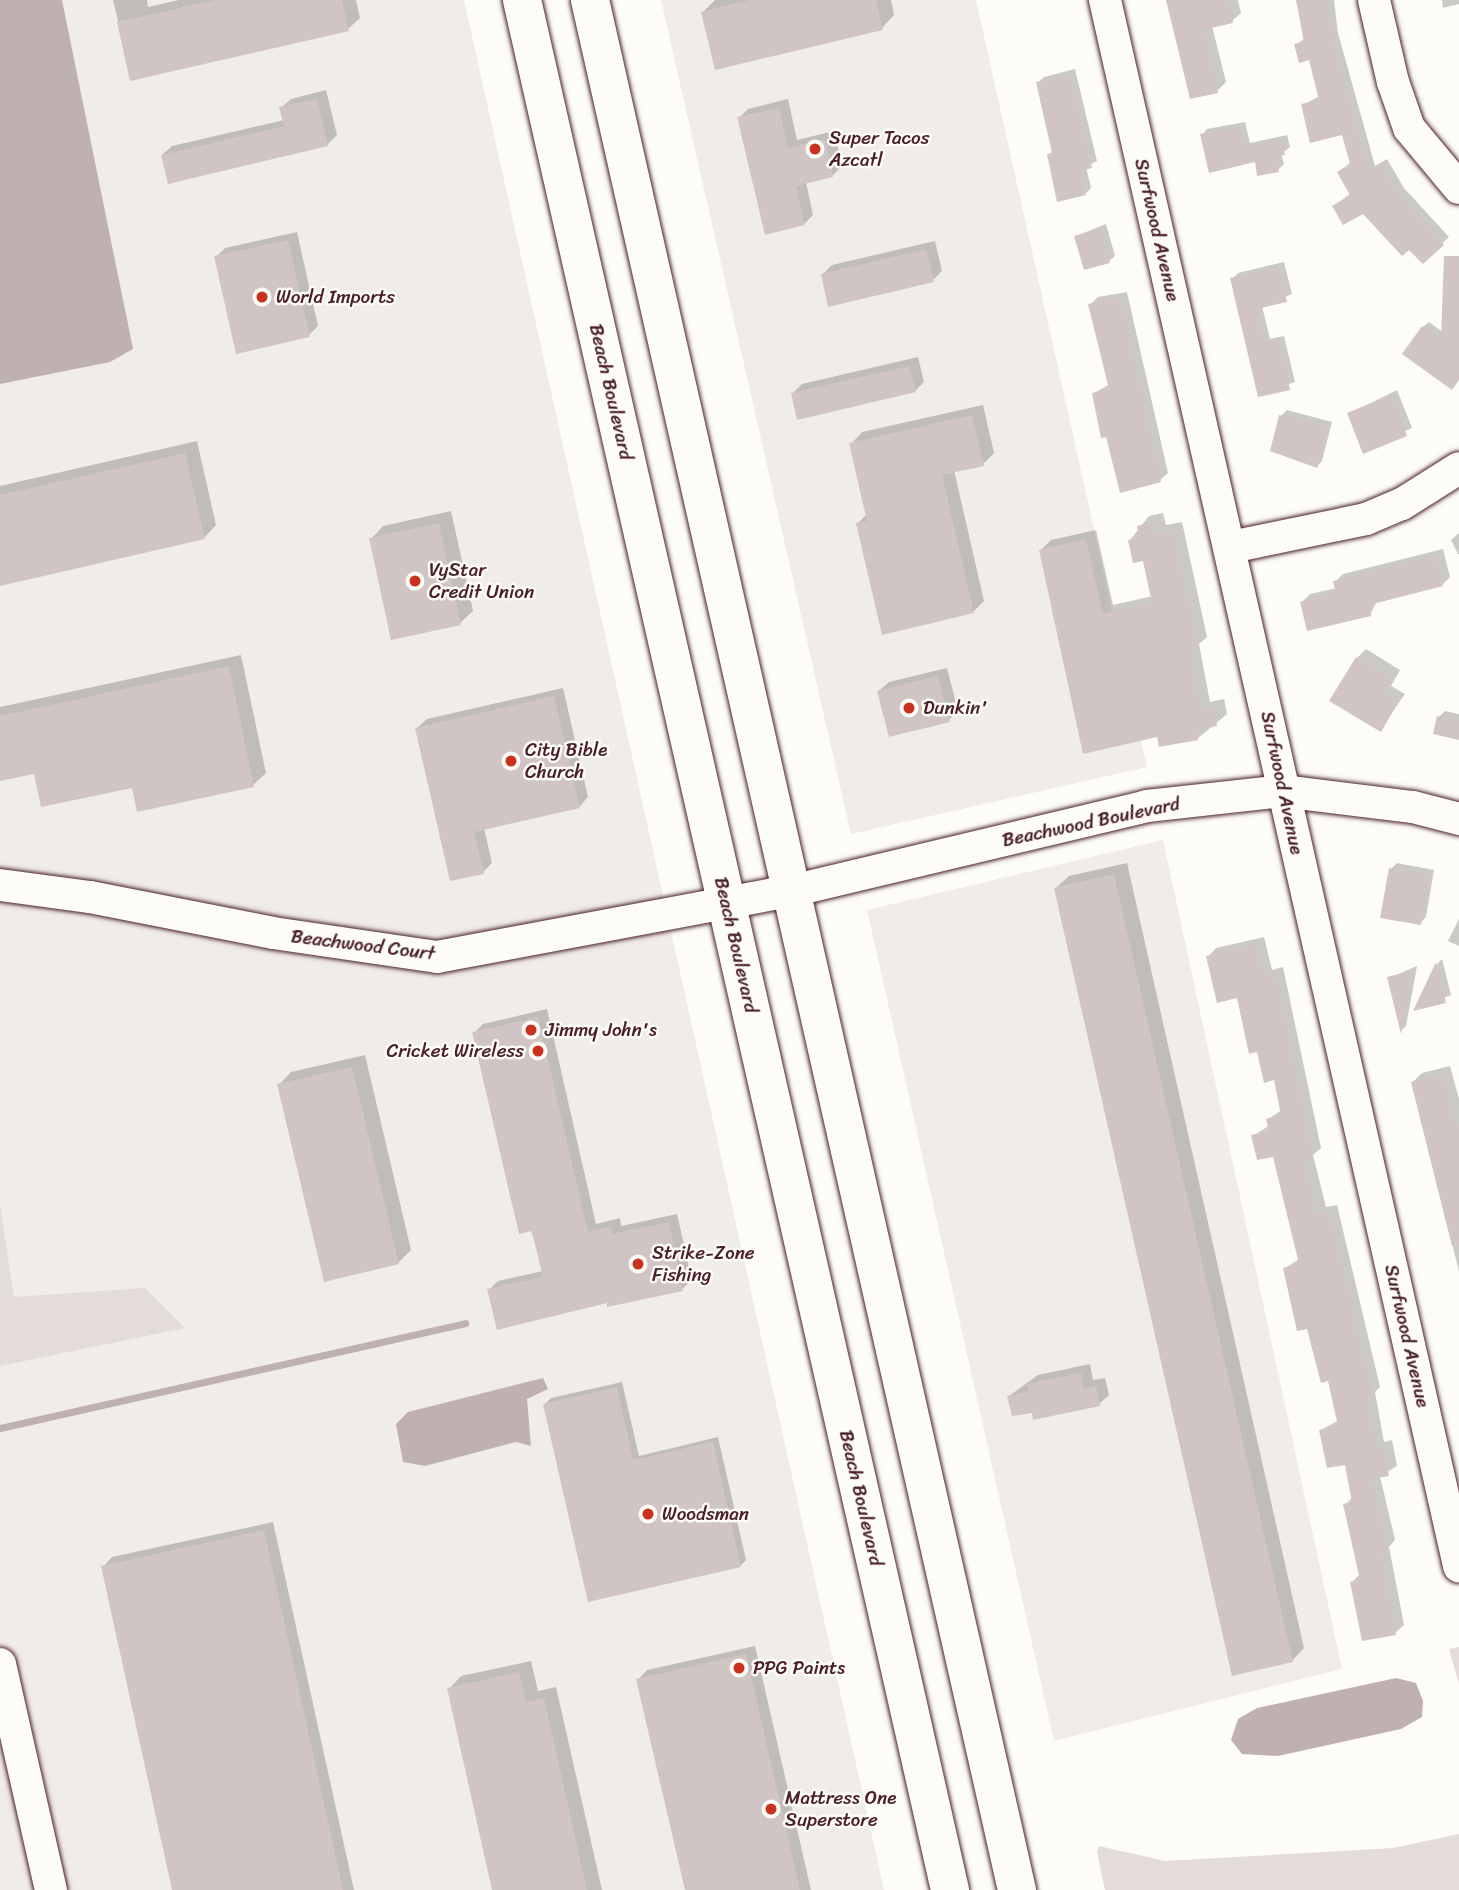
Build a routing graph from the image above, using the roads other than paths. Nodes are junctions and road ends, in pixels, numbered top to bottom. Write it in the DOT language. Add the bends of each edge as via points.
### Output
graph roads {
  1 [pos="522,0"];
  2 [pos="590,0"];
  3 [pos="1105,0"];
  4 [pos="1374,0"];
  5 [pos="1459,188"];
  6 [pos="1459,468"];
  7 [pos="1231,547"];
  8 [pos="1282,791"];
  9 [pos="1459,819"];
  10 [pos="0,886"];
  11 [pos="790,891"];
  12 [pos="726,901"];
  13 [pos="1452,1495"];
  14 [pos="1459,1566"];
  15 [pos="0,1664"];
  16 [pos="51,1890"];
  17 [pos="950,1890"];
  18 [pos="1017,1890"];
  1 -- 12 [label="highway, Beach Boulevard"];
  2 -- 11 [label="highway"];
  3 -- 7 [label="street, Surfwood Avenue"];
  4 -- 5 [label="street" via="1409,128"];
  6 -- 7 [label="street" via="1402,504 1366,519"];
  7 -- 8 [label="street, Surfwood Avenue"];
  8 -- 9 [label="street, Beachwood Boulevard" via="1413,807"];
  8 -- 11 [label="street, Beachwood Boulevard" via="1147,806"];
  8 -- 13 [label="street, Surfwood Avenue"];
  10 -- 12 [label="street, Beachwood Court" via="90,897 273,933 437,957"];
  11 -- 12 [label="street, Beachwood Boulevard"];
  11 -- 18 [label="highway"];
  12 -- 17 [label="highway, Beach Boulevard"];
  13 -- 14 [label="street, Surfwood Avenue"];
  15 -- 16 [label="street"];
}
